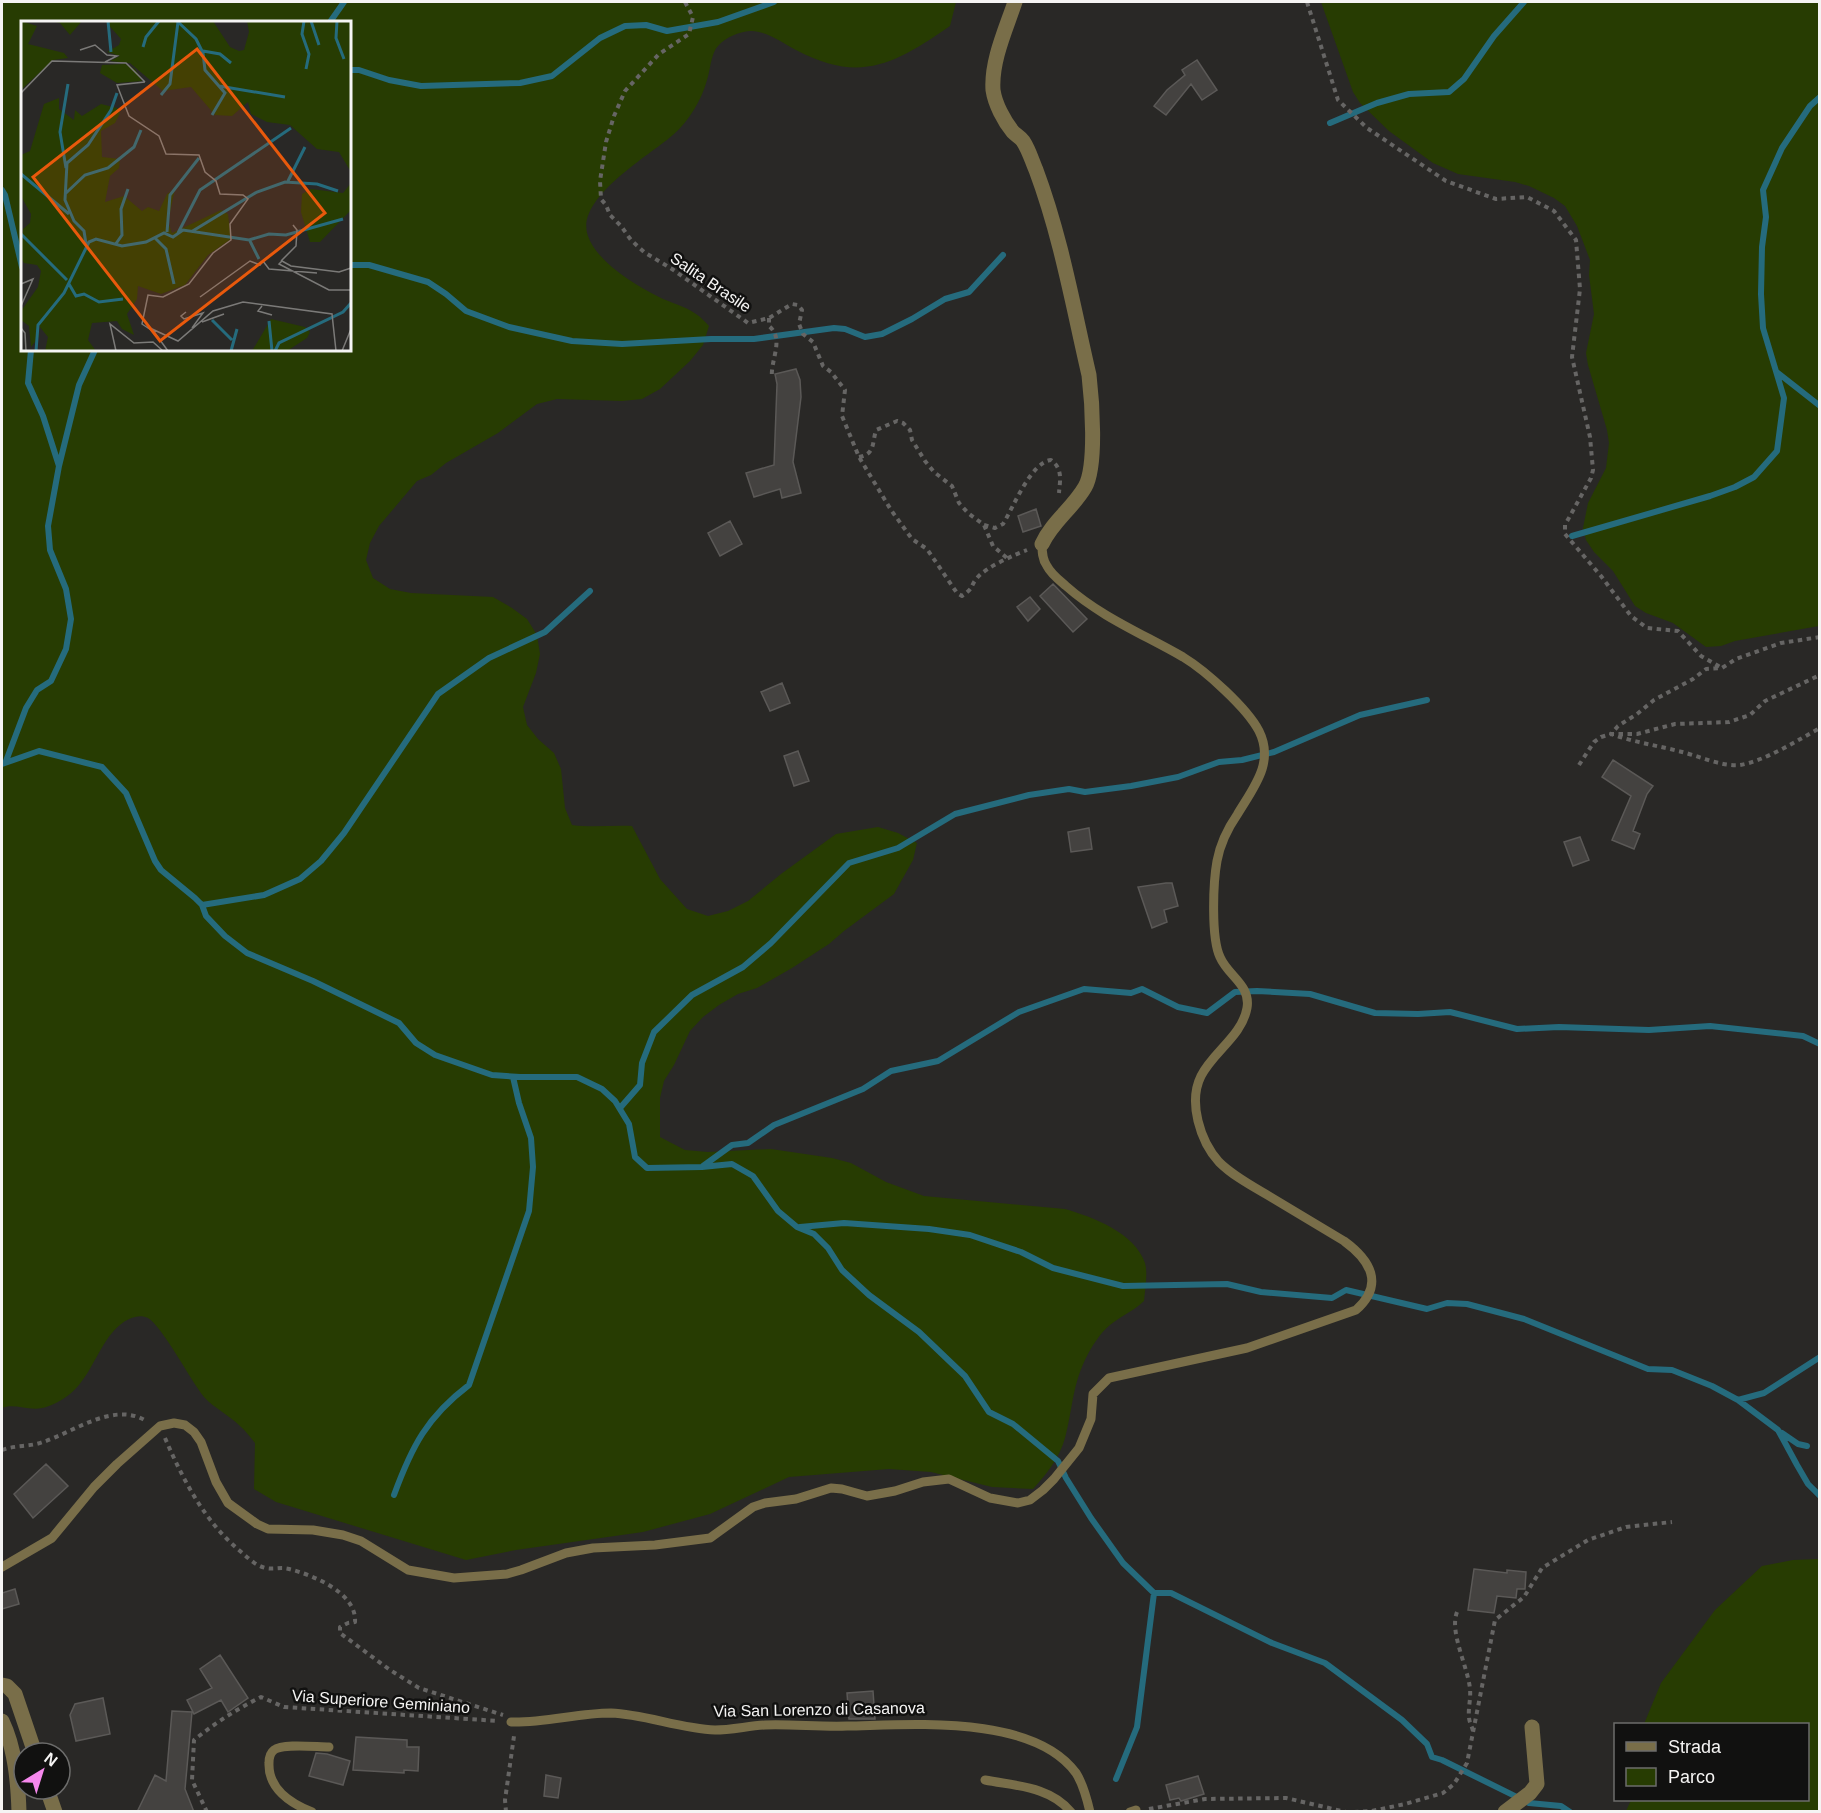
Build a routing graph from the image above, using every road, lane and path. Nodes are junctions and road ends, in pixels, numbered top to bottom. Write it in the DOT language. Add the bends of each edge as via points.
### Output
graph roads {
  1 [pos="685,2"];
  2 [pos="1015,2"];
  3 [pos="1307,2"];
  4 [pos="769,318"];
  5 [pos="772,378"];
  6 [pos="859,458"];
  7 [pos="1062,515"];
  8 [pos="984,525"];
  9 [pos="1042,544"];
  10 [pos="1007,558"];
  11 [pos="1820,637"];
  12 [pos="1722,668"];
  13 [pos="1820,675"];
  14 [pos="1820,728"];
  15 [pos="1611,734"];
  16 [pos="1579,765"];
  17 [pos="160,1426"];
  18 [pos="2,1450"];
  19 [pos="1672,1522"];
  20 [pos="2,1568"];
  21 [pos="1457,1612"];
  22 [pos="2,1686"];
  23 [pos="2,1721"];
  24 [pos="511,1722"];
  25 [pos="530,1722"];
  26 [pos="1532,1726"];
  27 [pos="1473,1731"];
  28 [pos="31,1741"];
  29 [pos="329,1747"];
  30 [pos="985,1780"];
  31 [pos="207,1811"];
  32 [pos="1134,1811"];
  33 [pos="18,1812"];
  34 [pos="312,1812"];
  35 [pos="506,1812"];
  36 [pos="1071,1812"];
  37 [pos="1090,1812"];
  38 [pos="1346,1812"];
  39 [pos="1354,1812"];
  40 [pos="1504,1812"];
  1 -- 4 [label="path, Salita Brasile" via="693,17 689,34 659,54 638,76 625,91 614,116 602,160 601,199 610,215 644,252 748,323"];
  2 -- 7 [label="street" via="1000,45 993,93 1004,118 1030,155 1057,230 1091,396 1091,459 1086,485"];
  3 -- 12 [label="path" via="1338,100 1368,128 1446,181 1496,199 1527,197 1554,211 1576,240 1580,289 1572,357 1590,437 1593,470 1565,525 1565,534 1630,616 1647,628 1678,631 1701,656"];
  4 -- 5 [label="path" via="769,326 777,337"];
  4 -- 6 [label="path, Salita Brasile" via="792,304 798,304 802,310 799,324 803,334 813,342 823,366 845,390 842,416"];
  6 -- 8 [label="path" via="873,449 876,430 903,423 924,461 952,486 968,513"];
  6 -- 10 [label="path, Salita Brasile" via="912,539 927,549 957,593 962,596 973,589 976,579"];
  7 -- 8 [label="path" via="1061,475 1051,460 1036,469 1003,524 994,528"];
  7 -- 9 [label="street"];
  8 -- 10 [label="path" via="993,546"];
  9 -- 10 [label="path, Salita Brasile"];
  9 -- 17 [label="lane" via="1047,566 1071,591 1093,608 1185,658 1211,678 1239,706 1264,742 1264,766 1258,782 1236,816 1217,861 1215,938 1219,956 1244,989 1246,1009 1241,1023 1201,1075 1197,1110 1207,1143 1219,1162 1238,1178 1358,1251 1372,1278 1365,1303 1356,1311 1247,1348 1109,1378 1093,1394 1091,1419 1079,1448 1054,1479 1030,1500 1018,1503 990,1498 949,1479 867,1496 831,1488 753,1507 710,1538 593,1548 566,1553 507,1574 454,1578 430,1575 408,1570 361,1541 343,1535 262,1527 228,1503 194,1432 174,1423"];
  11 -- 12 [label="path" via="1781,643"];
  12 -- 15 [label="path" via="1706,669 1654,700"];
  13 -- 15 [label="path" via="1765,701 1750,715 1729,722 1675,724 1637,734"];
  14 -- 15 [label="path" via="1772,754 1740,765"];
  15 -- 16 [label="path" via="1594,742"];
  17 -- 18 [label="path" via="134,1415 105,1417 41,1443"];
  17 -- 20 [label="lane" via="94,1487 52,1538"];
  17 -- 24 [label="path" via="181,1476 221,1535 256,1565 270,1570 287,1568 329,1584 351,1602 356,1614 356,1622 340,1627 340,1633 419,1688 506,1716"];
  19 -- 27 [label="path" via="1609,1532 1542,1568 1524,1598 1495,1620"];
  21 -- 27 [label="path" via="1455,1631 1470,1690 1468,1716"];
  22 -- 28 [label="street" via="15,1694"];
  23 -- 33 [label="street" via="18,1785"];
  24 -- 25 [label="lane, Via San Lorenzo di Casanova"];
  24 -- 31 [label="path, Via Superiore Geminiano" via="284,1707 261,1698 195,1740 192,1780"];
  25 -- 35 [label="path" via="515,1726"];
  25 -- 37 [label="lane, Via San Lorenzo di Casanova" via="612,1713 714,1730 764,1725 971,1727 1024,1738 1046,1748 1076,1773"];
  26 -- 40 [label="street" via="1537,1784"];
  27 -- 39 [label="path" via="1467,1763 1443,1793"];
  29 -- 34 [label="lane" via="281,1747 269,1757 276,1789"];
  30 -- 36 [label="lane" via="1042,1790"];
  32 -- 38 [label="path" via="1205,1799 1286,1798"];
}
